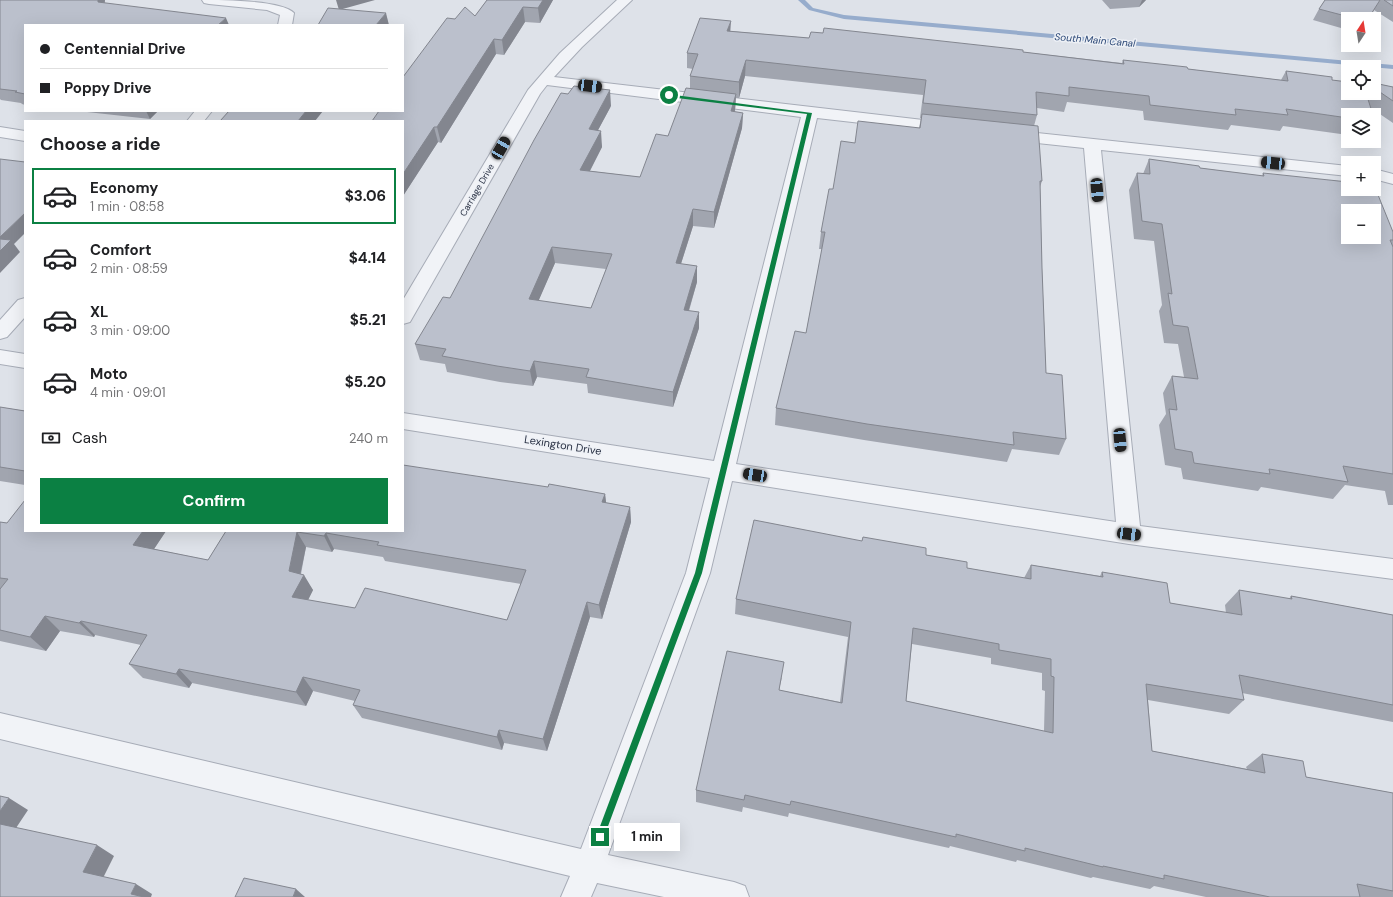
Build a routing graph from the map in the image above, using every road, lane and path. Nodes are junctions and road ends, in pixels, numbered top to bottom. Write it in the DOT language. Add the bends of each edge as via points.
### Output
graph roads {
  1 [pos="209,0"];
  2 [pos="625,0"];
  3 [pos="285,24"];
  4 [pos="543,80"];
  5 [pos="203,112"];
  6 [pos="810,113"];
  7 [pos="196,120"];
  8 [pos="967,130"];
  9 [pos="0,132"];
  10 [pos="990,132"];
  11 [pos="24,136"];
  12 [pos="1092,144"];
  13 [pos="1341,170"];
  14 [pos="1381,176"];
  15 [pos="1393,179"];
  16 [pos="24,306"];
  17 [pos="404,315"];
  18 [pos="0,332"];
  19 [pos="0,357"];
  20 [pos="24,361"];
  21 [pos="404,421"];
  22 [pos="724,470"];
  23 [pos="1129,534"];
  24 [pos="1393,569"];
  25 [pos="0,726"];
  26 [pos="589,866"];
  27 [pos="576,897"];
  28 [pos="734,897"];
  1 -- 3 [label="street" via="270,6 287,13"];
  2 -- 4 [label="street, Carriage Drive"];
  4 -- 6 [label="street"];
  4 -- 17 [label="street, Carriage Drive"];
  5 -- 7 [label="street"];
  6 -- 8 [label="street"];
  6 -- 22 [label="street"];
  9 -- 11 [label="street"];
  10 -- 12 [label="street"];
  12 -- 13 [label="street"];
  12 -- 23 [label="street"];
  14 -- 15 [label="street"];
  16 -- 18 [label="street"];
  19 -- 20 [label="street"];
  21 -- 22 [label="street, Lexington Drive"];
  22 -- 23 [label="street, Lexington Drive"];
  22 -- 26 [label="street" via="698,573"];
  23 -- 24 [label="street, Lexington Drive"];
  25 -- 26 [label="street"];
  26 -- 27 [label="street"];
  26 -- 28 [label="street"];
}
